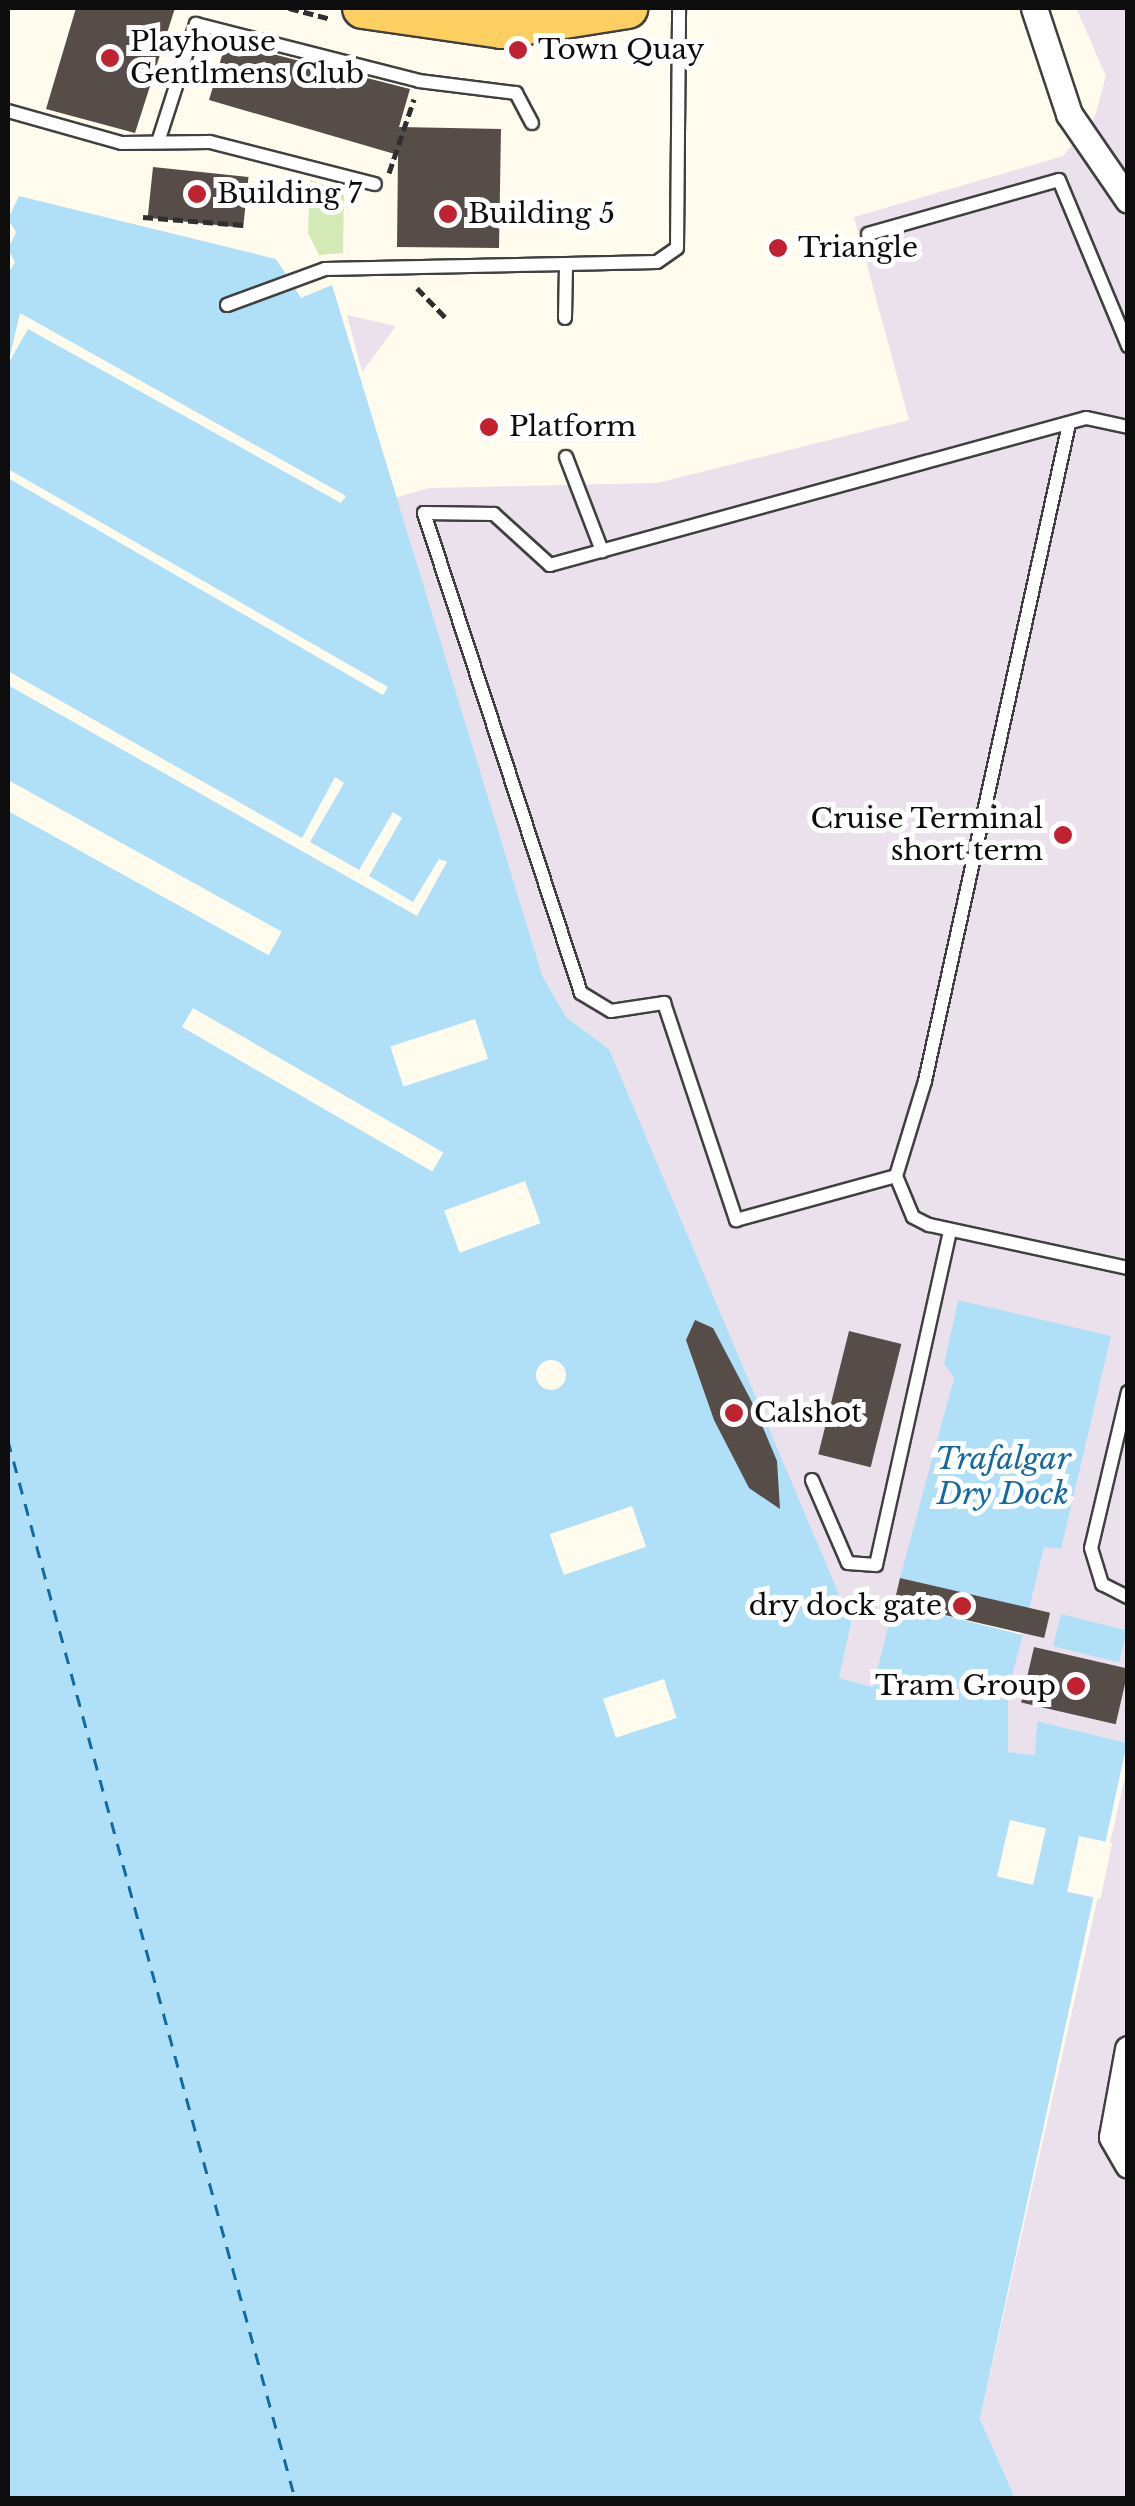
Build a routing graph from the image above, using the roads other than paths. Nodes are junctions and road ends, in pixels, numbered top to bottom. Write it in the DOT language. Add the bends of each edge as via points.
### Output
graph roads {
  1 [pos="363,8"];
  2 [pos="627,8"];
  3 [pos="679,8"];
  4 [pos="1034,8"];
  5 [pos="8,111"];
  6 [pos="532,124"];
  7 [pos="159,139"];
  8 [pos="376,184"];
  9 [pos="1128,200"];
  10 [pos="868,234"];
  11 [pos="566,264"];
  12 [pos="227,305"];
  13 [pos="565,318"];
  14 [pos="1128,346"];
  15 [pos="1069,424"];
  16 [pos="1128,428"];
  17 [pos="566,457"];
  18 [pos="602,551"];
  19 [pos="896,1176"];
  20 [pos="950,1230"];
  21 [pos="1128,1268"];
  22 [pos="1128,1392"];
  23 [pos="812,1480"];
  24 [pos="1128,1597"];
  25 [pos="1128,2048"];
  26 [pos="1128,2165"];
  1 -- 2 [label="main road" via="500,28"];
  3 -- 11 [label="lane" via="677,248 657,262"];
  4 -- 9 [label="street" via="1069,114"];
  5 -- 7 [label="lane" via="122,143"];
  6 -- 7 [label="lane" via="516,92 419,81 196,24"];
  7 -- 8 [label="lane" via="210,142"];
  10 -- 14 [label="lane" via="1059,180"];
  11 -- 12 [label="lane" via="325,269"];
  11 -- 13 [label="lane"];
  15 -- 16 [label="lane" via="1086,418"];
  15 -- 18 [label="lane"];
  15 -- 19 [label="lane" via="925,1081"];
  17 -- 18 [label="lane"];
  18 -- 19 [label="lane" via="550,565 494,514 424,513 581,993 611,1011 664,1003 736,1220"];
  19 -- 20 [label="lane" via="912,1218"];
  20 -- 21 [label="lane"];
  20 -- 23 [label="lane" via="876,1565 848,1563"];
  22 -- 24 [label="lane" via="1091,1548 1102,1584"];
  25 -- 26 [label="street" via="1112,2138"];
}
